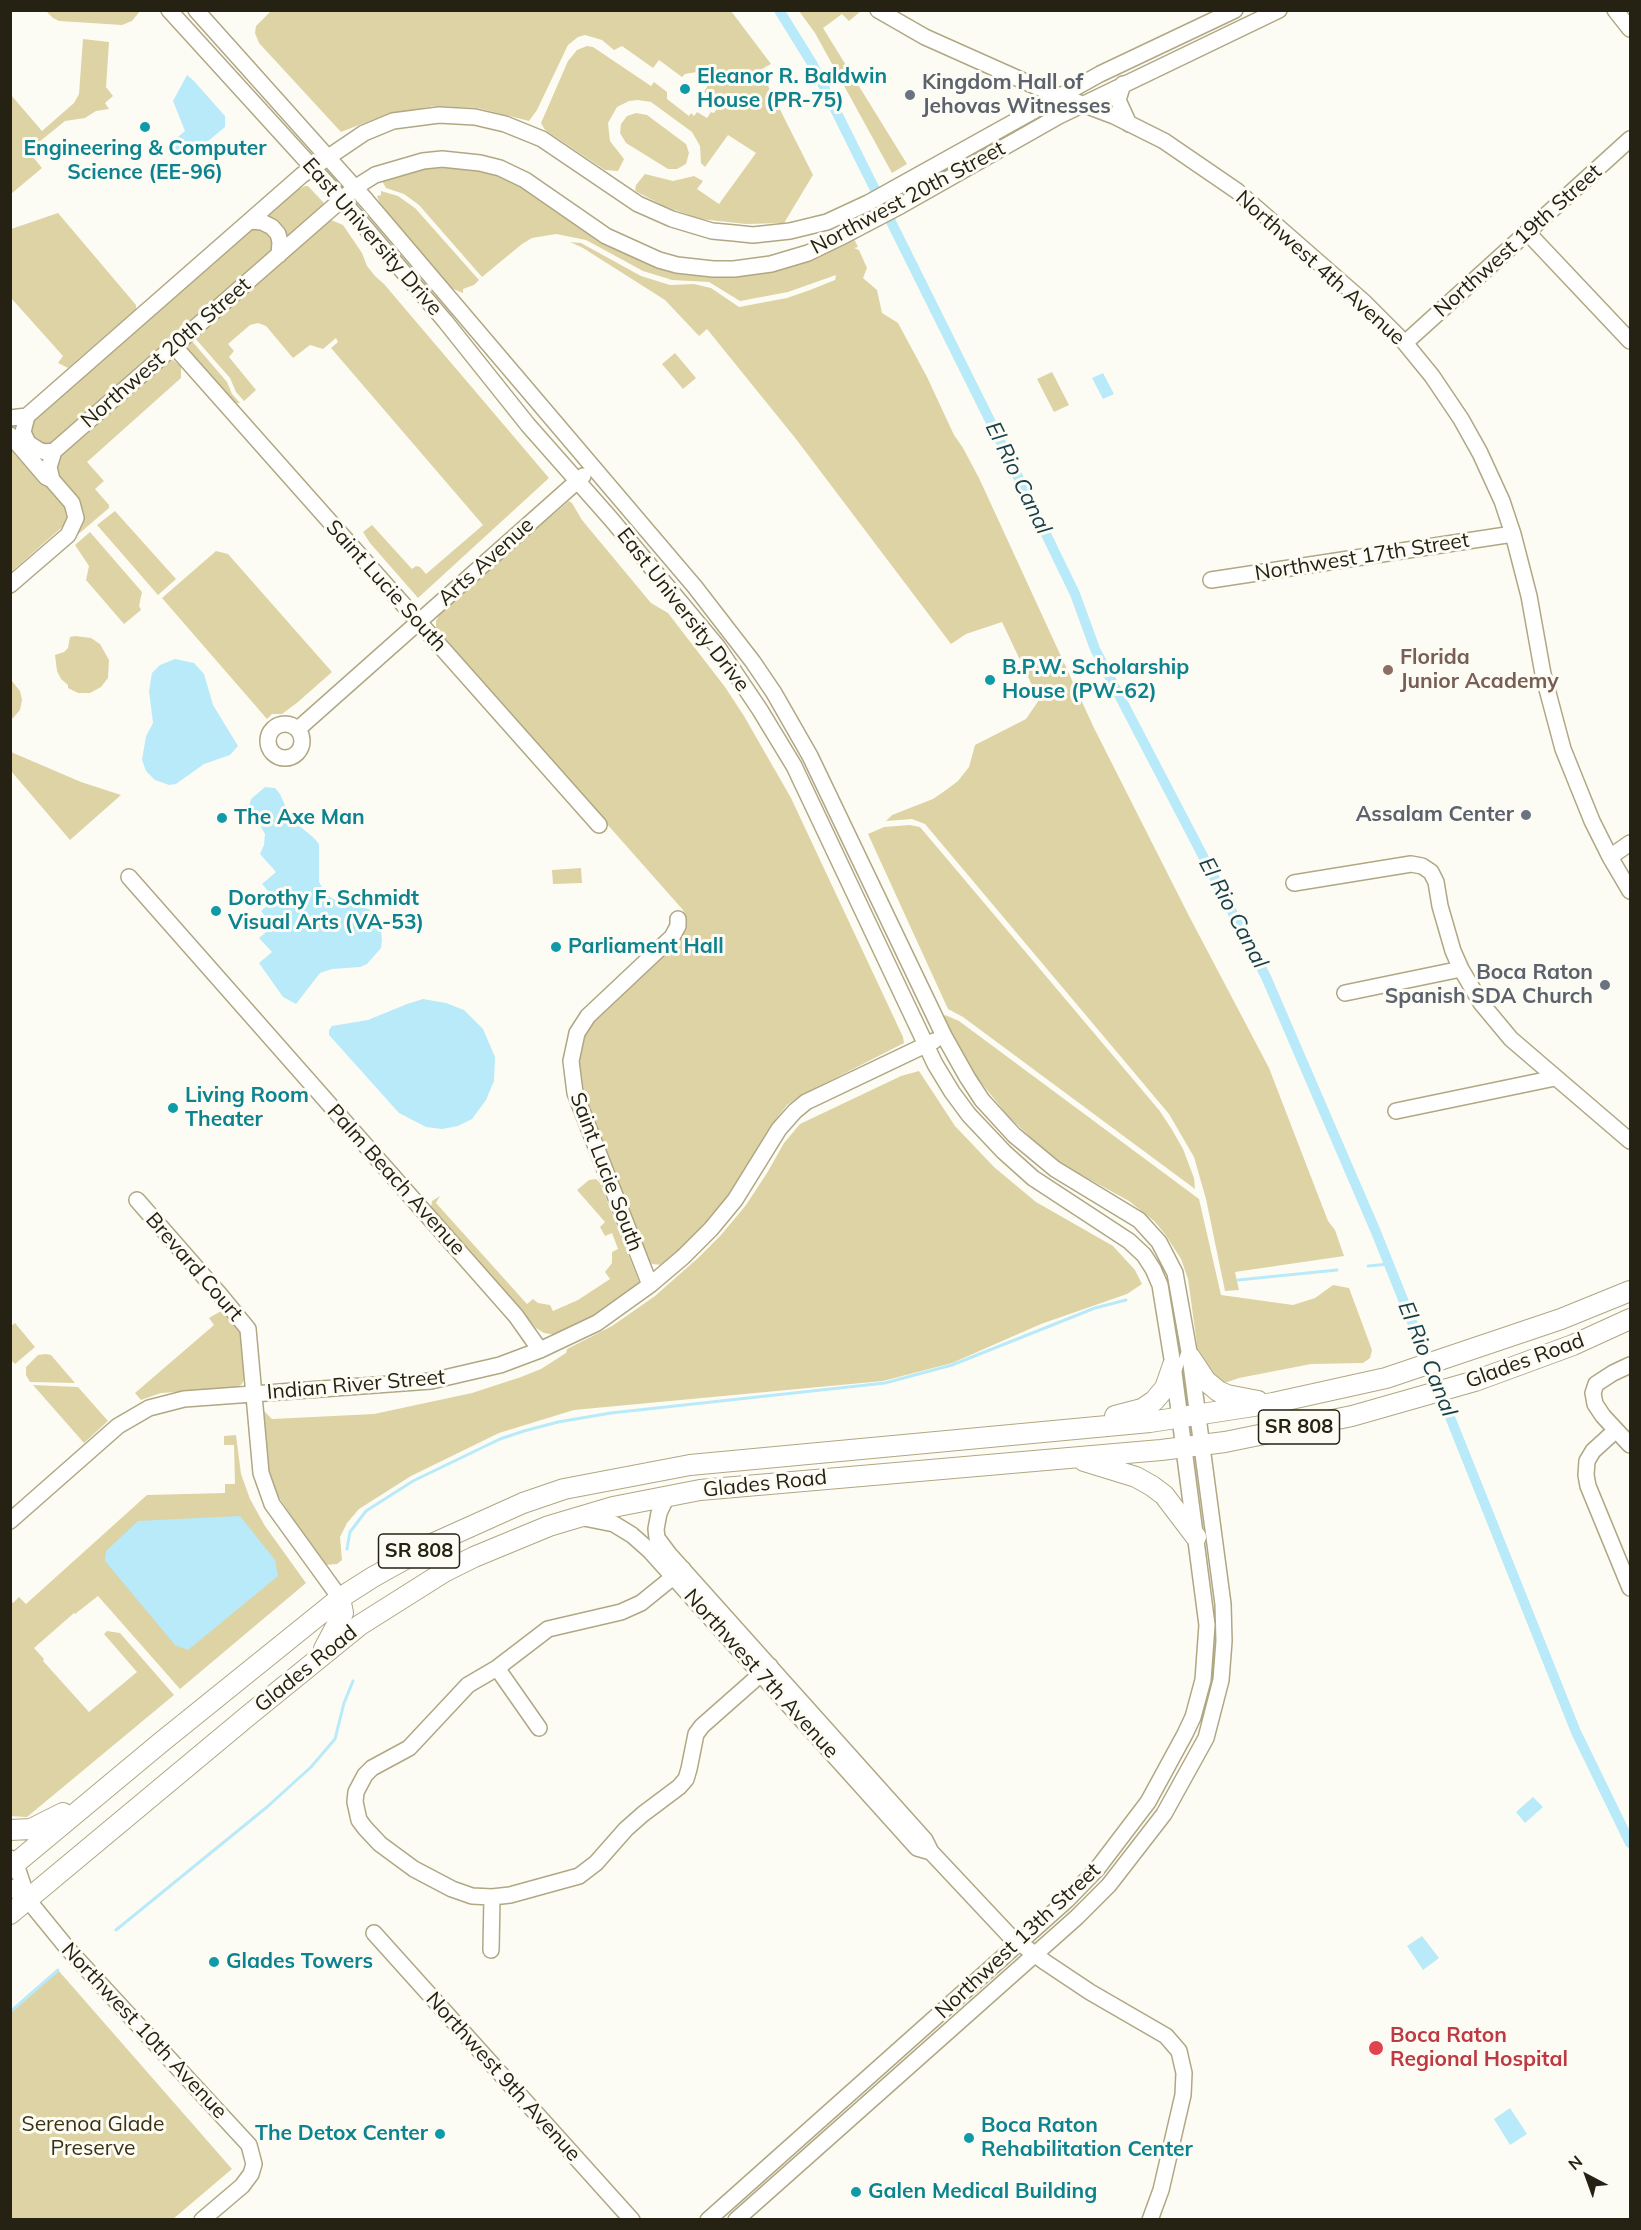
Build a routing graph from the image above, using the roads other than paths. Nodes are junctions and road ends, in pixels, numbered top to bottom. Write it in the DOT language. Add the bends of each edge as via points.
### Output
graph roads {
  1 [pos="169,10"];
  2 [pos="196,10"];
  3 [pos="878,10"];
  4 [pos="1235,10"];
  5 [pos="1279,10"];
  6 [pos="1615,10"];
  7 [pos="1630,29"];
  8 [pos="1123,84"];
  9 [pos="1058,96"];
  10 [pos="1082,104"];
  11 [pos="1129,124"];
  12 [pos="1630,139"];
  13 [pos="328,156"];
  14 [pos="313,167"];
  15 [pos="920,174"];
  16 [pos="356,188"];
  17 [pos="929,190"];
  18 [pos="342,200"];
  19 [pos="250,221"];
  20 [pos="1528,233"];
  21 [pos="279,255"];
  22 [pos="1630,341"];
  23 [pos="1405,343"];
  24 [pos="174,346"];
  25 [pos="27,416"];
  26 [pos="10,418"];
  27 [pos="10,435"];
  28 [pos="54,451"];
  29 [pos="593,467"];
  30 [pos="52,480"];
  31 [pos="576,482"];
  32 [pos="1513,534"];
  33 [pos="1211,580"];
  34 [pos="10,585"];
  35 [pos="418,622"];
  36 [pos="298,729"];
  37 [pos="599,825"];
  38 [pos="1630,843"];
  39 [pos="1610,857"];
  40 [pos="129,878"];
  41 [pos="1294,883"];
  42 [pos="1630,891"];
  43 [pos="678,918"];
  44 [pos="1461,969"];
  45 [pos="1345,993"];
  46 [pos="944,1036"];
  47 [pos="926,1045"];
  48 [pos="1555,1078"];
  49 [pos="1396,1110"];
  50 [pos="1630,1141"];
  51 [pos="137,1200"];
  52 [pos="650,1285"];
  53 [pos="1630,1292"];
  54 [pos="1630,1319"];
  55 [pos="540,1350"];
  56 [pos="1181,1361"];
  57 [pos="1630,1365"];
  58 [pos="254,1393"];
  59 [pos="1273,1403"];
  60 [pos="1188,1416"];
  61 [pos="1617,1430"];
  62 [pos="1054,1431"];
  63 [pos="1630,1445"];
  64 [pos="1192,1446"];
  65 [pos="874,1447"];
  66 [pos="1072,1458"];
  67 [pos="836,1477"];
  68 [pos="667,1496"];
  69 [pos="577,1517"];
  70 [pos="10,1521"];
  71 [pos="1196,1537"];
  72 [pos="678,1573"];
  73 [pos="1630,1588"];
  74 [pos="340,1598"];
  75 [pos="318,1659"];
  76 [pos="497,1668"];
  77 [pos="765,1670"];
  78 [pos="539,1728"];
  79 [pos="105,1790"];
  80 [pos="10,1830"];
  81 [pos="12,1864"];
  82 [pos="10,1887"];
  83 [pos="492,1897"];
  84 [pos="28,1900"];
  85 [pos="10,1914"];
  86 [pos="374,1933"];
  87 [pos="1019,1942"];
  88 [pos="491,1950"];
  89 [pos="1034,1954"];
  90 [pos="202,2220"];
  91 [pos="632,2220"];
  92 [pos="708,2220"];
  93 [pos="736,2220"];
  94 [pos="1150,2220"];
  1 -- 14 [label="street, East University Drive"];
  2 -- 13 [label="street, East University Drive"];
  3 -- 9 [label="street, Northwest 4th Avenue" via="925,37"];
  4 -- 9 [label="street, Northwest 20th Street"];
  5 -- 8 [label="street, Northwest 20th Street"];
  6 -- 7 [label="street"];
  8 -- 10 [label="street, Northwest 20th Street"];
  8 -- 11 [label="street" via="1118,100"];
  9 -- 10 [label="street, Northwest 4th Avenue"];
  9 -- 15 [label="street, Northwest 20th Street"];
  10 -- 11 [label="street, Northwest 4th Avenue"];
  10 -- 17 [label="street, Northwest 20th Street"];
  11 -- 23 [label="street, Northwest 4th Avenue" via="1164,141 1237,191"];
  12 -- 20 [label="street, Northwest 19th Street"];
  13 -- 14 [label="street, Northwest 20th Street"];
  13 -- 15 [label="street, Northwest 20th Street" via="364,133 393,121 439,115 475,117 534,135 638,204 672,219 712,231 753,235 827,222"];
  13 -- 16 [label="street, East University Drive"];
  14 -- 18 [label="street, East University Drive"];
  14 -- 19 [label="street, Northwest 20th Street"];
  15 -- 17 [label="street"];
  16 -- 17 [label="street, Northwest 20th Street" via="375,175 423,161 480,163 525,180 624,246 677,265 713,269 771,264 808,253"];
  16 -- 18 [label="street, Northwest 20th Street"];
  16 -- 29 [label="street, East University Drive"];
  18 -- 21 [label="street, Northwest 20th Street"];
  18 -- 31 [label="street, East University Drive"];
  19 -- 21 [label="street" via="262,222 278,234"];
  19 -- 25 [label="street, Northwest 20th Street"];
  20 -- 22 [label="street"];
  20 -- 23 [label="street, Northwest 19th Street"];
  21 -- 24 [label="street, Northwest 20th Street"];
  23 -- 32 [label="street, Northwest 4th Avenue" via="1450,402 1480,453"];
  24 -- 28 [label="street, Northwest 20th Street"];
  24 -- 35 [label="street, Saint Lucie South"];
  25 -- 26 [label="street"];
  25 -- 28 [label="street" via="24,438 39,450"];
  27 -- 30 [label="street"];
  28 -- 30 [label="street" via="49,467"];
  29 -- 31 [label="street, Arts Avenue"];
  29 -- 46 [label="street, East University Drive" via="734,636 774,693 825,785"];
  30 -- 34 [label="street" via="72,503 76,518 73,527 68,536"];
  31 -- 35 [label="street, Arts Avenue"];
  31 -- 47 [label="street, East University Drive" via="695,618 760,710 802,784"];
  32 -- 33 [label="street, Northwest 17th Street"];
  32 -- 39 [label="street, Northwest 4th Avenue" via="1563,749"];
  35 -- 36 [label="street, Arts Avenue"];
  35 -- 37 [label="street, Saint Lucie South"];
  38 -- 39 [label="street"];
  39 -- 42 [label="street, Northwest 4th Avenue"];
  40 -- 55 [label="street, Palm Beach Avenue" via="516,1316"];
  41 -- 44 [label="street" via="1411,864 1422,866 1436,882 1446,930"];
  43 -- 52 [label="street, Saint Lucie South" via="672,937 588,1016 577,1033 571,1061 575,1093"];
  44 -- 45 [label="street"];
  44 -- 48 [label="street" via="1494,1021"];
  46 -- 47 [label="street, Indian River Street"];
  46 -- 56 [label="street, East University Drive" via="982,1100 1014,1135 1055,1169 1130,1213 1150,1230 1176,1273"];
  47 -- 52 [label="street, Indian River Street" via="795,1110 735,1200 683,1257"];
  47 -- 56 [label="street, East University Drive" via="952,1092 1004,1152 1052,1192 1115,1230 1144,1255 1160,1285"];
  48 -- 49 [label="street"];
  48 -- 50 [label="street"];
  51 -- 58 [label="street, Brevard Court" via="248,1329"];
  52 -- 55 [label="street, Indian River Street" via="603,1319"];
  53 -- 59 [label="main road, Glades Road / SR 808" via="1562,1320 1386,1378"];
  54 -- 64 [label="main road, Glades Road / SR 808" via="1573,1345 1396,1405"];
  55 -- 58 [label="street, Indian River Street" via="500,1365 431,1381"];
  56 -- 59 [label="main road" via="1221,1393"];
  56 -- 60 [label="street, East University Drive"];
  56 -- 62 [label="main road" via="1162,1393 1148,1406"];
  57 -- 61 [label="street" via="1596,1384 1593,1393 1595,1404"];
  58 -- 70 [label="street, Indian River Street" via="184,1399 141,1412 118,1426"];
  58 -- 74 [label="street, Brevard Court" via="261,1473 272,1504"];
  59 -- 60 [label="main road, Glades Road / SR 808"];
  60 -- 62 [label="main road, Glades Road / SR 808"];
  60 -- 64 [label="street, East University Drive"];
  61 -- 63 [label="street"];
  61 -- 73 [label="street" via="1593,1450 1586,1475"];
  62 -- 65 [label="main road, Glades Road / SR 808"];
  64 -- 66 [label="main road, Glades Road / SR 808"];
  64 -- 71 [label="street, Northwest 13th Street"];
  64 -- 89 [label="street, Northwest 13th Street" via="1219,1566 1224,1623 1221,1680 1206,1738 1149,1836 1109,1885"];
  65 -- 67 [label="main road" via="843,1467"];
  65 -- 74 [label="main road, Glades Road / SR 808" via="690,1465 564,1489 473,1524"];
  66 -- 67 [label="main road, Glades Road / SR 808"];
  66 -- 71 [label="main road" via="1152,1486 1164,1495"];
  67 -- 68 [label="main road, Glades Road / SR 808"];
  68 -- 69 [label="main road, Glades Road / SR 808"];
  68 -- 72 [label="street, Northwest 7th Avenue" via="659,1514 657,1538"];
  69 -- 72 [label="street, Northwest 7th Avenue" via="623,1528"];
  69 -- 75 [label="main road, Glades Road / SR 808" via="511,1541 444,1572 360,1625"];
  71 -- 87 [label="street, Northwest 13th Street" via="1205,1606 1206,1661 1199,1698 1185,1734 1158,1788 1112,1851"];
  72 -- 76 [label="street" via="641,1603 621,1612 548,1629"];
  72 -- 77 [label="street, Northwest 7th Avenue"];
  74 -- 75 [label="main road" via="343,1613"];
  74 -- 79 [label="main road, Glades Road / SR 808"];
  75 -- 84 [label="main road, Glades Road / SR 808"];
  76 -- 78 [label="street"];
  76 -- 83 [label="street" via="460,1692 409,1748 372,1768 356,1792 355,1802 359,1820 396,1857 462,1893"];
  77 -- 83 [label="street" via="696,1734 686,1779 679,1787 626,1829 588,1871"];
  77 -- 87 [label="street, Northwest 7th Avenue" via="916,1848 931,1852"];
  79 -- 80 [label="main road" via="39,1827"];
  79 -- 81 [label="main road, Glades Road / SR 808"];
  81 -- 84 [label="street"];
  82 -- 84 [label="street"];
  83 -- 88 [label="street"];
  84 -- 85 [label="main road, Glades Road / SR 808"];
  84 -- 90 [label="street, Northwest 10th Avenue" via="68,1949 249,2145 254,2164 251,2174"];
  86 -- 91 [label="street, Northwest 9th Avenue"];
  87 -- 89 [label="street, Northwest 7th Avenue"];
  87 -- 92 [label="street, Northwest 13th Street"];
  89 -- 93 [label="street, Northwest 13th Street"];
  89 -- 94 [label="street, Northwest 7th Avenue" via="1166,2036 1179,2051 1183,2095"];
}
